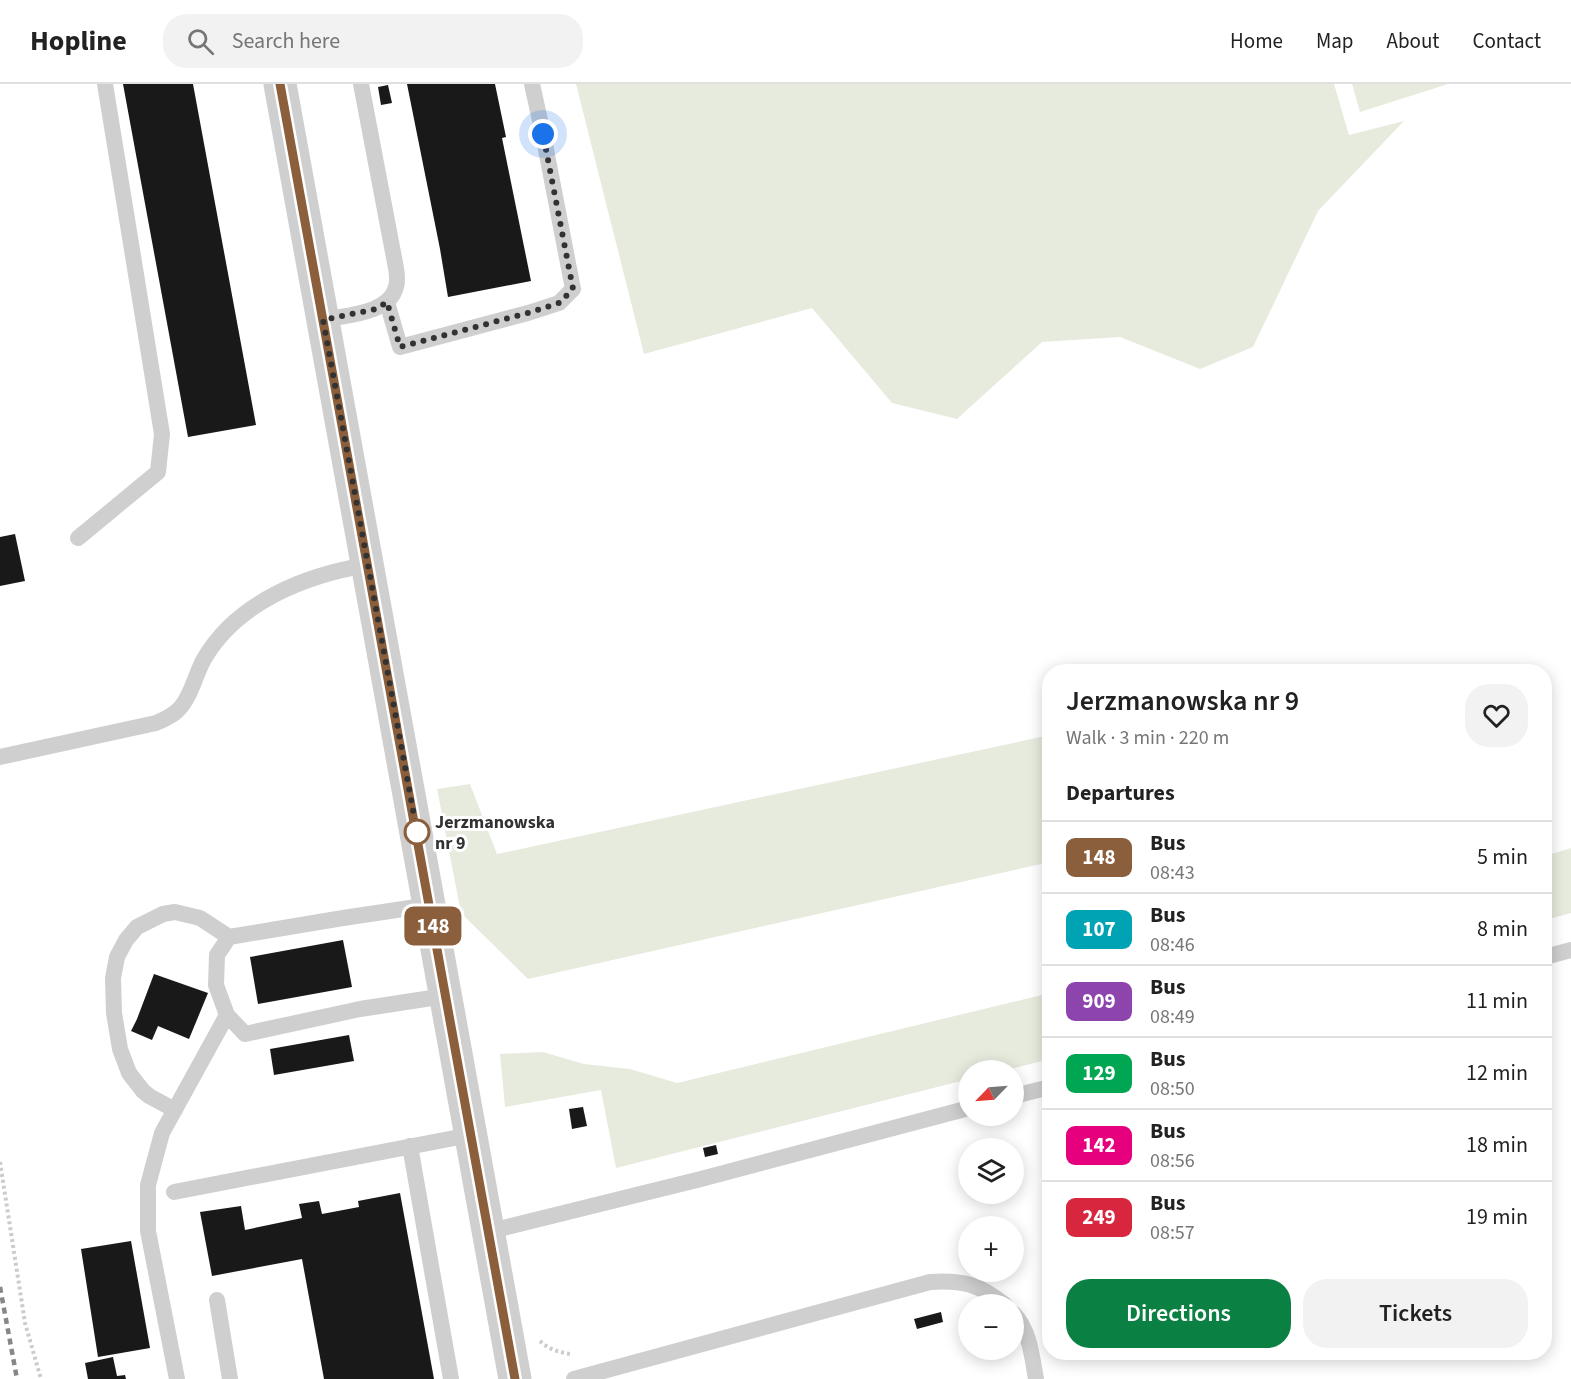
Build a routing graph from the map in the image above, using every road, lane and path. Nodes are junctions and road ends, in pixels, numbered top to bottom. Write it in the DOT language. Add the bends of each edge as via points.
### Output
graph roads {
  1 [pos="105,84"];
  2 [pos="280,84"];
  3 [pos="361,84"];
  4 [pos="532,84"];
  5 [pos="387,302"];
  6 [pos="323,320"];
  7 [pos="78,538"];
  8 [pos="368,565"];
  9 [pos="0,757"];
  10 [pos="429,905"];
  11 [pos="229,937"];
  12 [pos="1571,950"];
  13 [pos="1552,955"];
  14 [pos="445,996"];
  15 [pos="227,1015"];
  16 [pos="1042,1089"];
  17 [pos="1024,1094"];
  18 [pos="175,1110"];
  19 [pos="958,1111"];
  20 [pos="470,1135"];
  21 [pos="410,1146"];
  22 [pos="0,1162"];
  23 [pos="174,1192"];
  24 [pos="488,1230"];
  25 [pos="992,1294"];
  26 [pos="217,1300"];
  27 [pos="1024,1331"];
  28 [pos="41,1379"];
  29 [pos="177,1379"];
  30 [pos="230,1379"];
  31 [pos="451,1379"];
  32 [pos="515,1379"];
  33 [pos="574,1379"];
  34 [pos="1036,1379"];
  1 -- 7 [label="lane" via="162,434 158,472"];
  2 -- 6 [label="street"];
  3 -- 5 [label="lane" via="396,268 397,285"];
  4 -- 5 [label="lane" via="573,289 559,303 400,347"];
  5 -- 6 [label="lane" via="376,309"];
  6 -- 8 [label="street"];
  8 -- 9 [label="lane" via="283,589 247,611 221,634 177,711 156,723"];
  8 -- 10 [label="street"];
  10 -- 11 [label="lane"];
  10 -- 14 [label="street"];
  11 -- 15 [label="lane" via="217,955 216,985"];
  11 -- 18 [label="lane" via="200,918 175,912 163,914 137,927 117,957 114,1013 129,1073 142,1091"];
  12 -- 13 [label="lane"];
  14 -- 15 [label="lane" via="360,1009 245,1034"];
  14 -- 20 [label="street"];
  15 -- 18 [label="lane"];
  16 -- 17 [label="lane"];
  18 -- 29 [label="lane" via="162,1133 148,1185 148,1231"];
  19 -- 24 [label="lane"];
  20 -- 21 [label="lane"];
  20 -- 24 [label="street"];
  21 -- 23 [label="lane"];
  21 -- 31 [label="lane"];
  22 -- 28 [label="path" via="25,1323"];
  24 -- 32 [label="street"];
  25 -- 33 [label="lane" via="974,1285 930,1282"];
  26 -- 30 [label="lane"];
  27 -- 34 [label="lane"];
}
